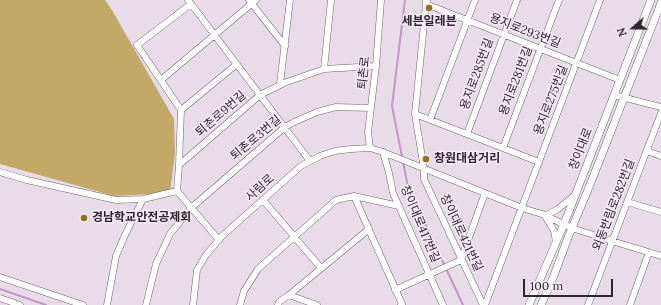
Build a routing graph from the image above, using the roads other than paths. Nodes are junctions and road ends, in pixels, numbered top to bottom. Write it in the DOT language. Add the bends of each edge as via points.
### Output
graph roads {
  1 [pos="290,0"];
  2 [pos="331,0"];
  3 [pos="382,0"];
  4 [pos="475,0"];
  5 [pos="517,0"];
  6 [pos="559,0"];
  7 [pos="600,0"];
  8 [pos="651,0"];
  9 [pos="252,1"];
  10 [pos="426,1"];
  11 [pos="190,2"];
  12 [pos="661,3"];
  13 [pos="467,20"];
  14 [pos="214,35"];
  15 [pos="504,35"];
  16 [pos="285,46"];
  17 [pos="540,49"];
  18 [pos="576,63"];
  19 [pos="237,64"];
  20 [pos="376,66"];
  21 [pos="324,69"];
  22 [pos="161,80"];
  23 [pos="620,80"];
  24 [pos="280,84"];
  25 [pos="260,94"];
  26 [pos="614,95"];
  27 [pos="624,97"];
  28 [pos="661,107"];
  29 [pos="371,108"];
  30 [pos="181,110"];
  31 [pos="661,113"];
  32 [pos="415,114"];
  33 [pos="430,120"];
  34 [pos="284,127"];
  35 [pos="467,134"];
  36 [pos="370,148"];
  37 [pos="503,148"];
  38 [pos="647,151"];
  39 [pos="386,154"];
  40 [pos="661,156"];
  41 [pos="310,161"];
  42 [pos="539,162"];
  43 [pos="180,165"];
  44 [pos="423,168"];
  45 [pos="0,172"];
  46 [pos="178,192"];
  47 [pos="485,194"];
  48 [pos="575,194"];
  49 [pos="354,196"];
  50 [pos="143,199"];
  51 [pos="263,200"];
  52 [pos="627,202"];
  53 [pos="399,206"];
  54 [pos="191,208"];
  55 [pos="522,208"];
  56 [pos="661,212"];
  57 [pos="545,216"];
  58 [pos="564,224"];
  59 [pos="572,228"];
  60 [pos="369,229"];
  61 [pos="294,237"];
  62 [pos="219,240"];
  63 [pos="612,241"];
  64 [pos="556,243"];
  65 [pos="649,252"];
  66 [pos="661,256"];
  67 [pos="462,260"];
  68 [pos="321,268"];
  69 [pos="431,274"];
  70 [pos="0,277"];
  71 [pos="395,290"];
  72 [pos="289,295"];
  73 [pos="0,298"];
  74 [pos="443,304"];
  75 [pos="20,305"];
  76 [pos="83,305"];
  77 [pos="107,305"];
  78 [pos="146,305"];
  79 [pos="192,305"];
  80 [pos="240,305"];
  81 [pos="278,305"];
  82 [pos="317,305"];
  83 [pos="401,305"];
  84 [pos="484,305"];
  85 [pos="529,305"];
  86 [pos="541,305"];
  87 [pos="588,305"];
  88 [pos="630,305"];
  1 -- 16 [label="street"];
  2 -- 21 [label="street"];
  3 -- 20 [label="street, 퇴촌로"];
  4 -- 13 [label="street"];
  5 -- 15 [label="street, 용지로285번길"];
  6 -- 17 [label="street, 용지로281번길"];
  7 -- 18 [label="street, 용지로275번길"];
  8 -- 23 [label="main road, 창이대로"];
  9 -- 14 [label="street"];
  9 -- 16 [label="street"];
  10 -- 13 [label="street, 용지로293번길"];
  10 -- 32 [label="street, 창이대로421번길"];
  11 -- 14 [label="street"];
  11 -- 22 [label="street" via="137,45"];
  12 -- 27 [label="main road, 창이대로"];
  13 -- 15 [label="street, 용지로293번길"];
  13 -- 33 [label="street"];
  14 -- 19 [label="street"];
  14 -- 22 [label="street"];
  15 -- 17 [label="street, 용지로293번길"];
  15 -- 35 [label="street, 용지로285번길"];
  16 -- 24 [label="street"];
  17 -- 18 [label="street, 용지로293번길"];
  17 -- 37 [label="street, 용지로281번길"];
  18 -- 23 [label="street, 용지로293번길"];
  18 -- 42 [label="street, 용지로275번길"];
  19 -- 25 [label="street"];
  19 -- 30 [label="street"];
  20 -- 21 [label="street, 퇴촌로9번길"];
  20 -- 29 [label="street, 퇴촌로"];
  21 -- 24 [label="street, 퇴촌로9번길"];
  22 -- 30 [label="street"];
  23 -- 26 [label="main road, 창이대로"];
  24 -- 25 [label="street, 퇴촌로9번길"];
  25 -- 34 [label="street"];
  25 -- 43 [label="street, 퇴촌로9번길"];
  26 -- 27 [label="street"];
  26 -- 48 [label="main road, 창이대로"];
  27 -- 28 [label="street"];
  27 -- 59 [label="main road, 창이대로"];
  29 -- 34 [label="street, 퇴촌로3번길" via="336,107 307,116"];
  29 -- 36 [label="street, 퇴촌로" via="368,132"];
  30 -- 43 [label="street"];
  31 -- 38 [label="street, 외동반림로282번길"];
  32 -- 33 [label="street"];
  32 -- 44 [label="street, 창이대로421번길"];
  33 -- 35 [label="street"];
  34 -- 41 [label="street"];
  34 -- 54 [label="street, 퇴촌로3번길"];
  35 -- 37 [label="street"];
  36 -- 39 [label="street, 사림로"];
  36 -- 41 [label="street, 사림로" via="335,151"];
  37 -- 42 [label="street"];
  38 -- 40 [label="street"];
  38 -- 52 [label="street, 외동반림로282번길"];
  39 -- 44 [label="street, 사림로"];
  39 -- 53 [label="street, 창이대로417번길" via="393,193"];
  41 -- 51 [label="street, 사림로" via="300,166"];
  42 -- 55 [label="street, 용지로275번길"];
  43 -- 46 [label="street"];
  44 -- 47 [label="street"];
  44 -- 67 [label="street, 창이대로421번길" via="424,179"];
  45 -- 50 [label="street" via="116,200"];
  46 -- 50 [label="street"];
  46 -- 54 [label="street"];
  47 -- 55 [label="street"];
  47 -- 67 [label="street"];
  48 -- 57 [label="street" via="558,209"];
  48 -- 58 [label="main road, 창이대로"];
  49 -- 53 [label="street"];
  49 -- 60 [label="street"];
  49 -- 61 [label="street" via="336,200"];
  50 -- 77 [label="street" via="116,256"];
  51 -- 61 [label="street"];
  51 -- 62 [label="street, 사림로"];
  52 -- 56 [label="street"];
  52 -- 63 [label="street, 외동반림로282번길"];
  53 -- 69 [label="street, 창이대로417번길"];
  54 -- 62 [label="street"];
  54 -- 78 [label="street, 퇴촌로3번길" via="170,234 156,264"];
  55 -- 57 [label="street"];
  55 -- 84 [label="street"];
  57 -- 58 [label="street"];
  57 -- 64 [label="street" via="554,231"];
  58 -- 59 [label="street"];
  58 -- 64 [label="main road, 창이대로"];
  59 -- 63 [label="street"];
  59 -- 86 [label="main road, 창이대로"];
  60 -- 68 [label="street"];
  60 -- 71 [label="street"];
  61 -- 68 [label="street"];
  61 -- 80 [label="street" via="258,269 244,291"];
  62 -- 79 [label="street, 사림로" via="197,270"];
  63 -- 65 [label="street"];
  63 -- 87 [label="street, 외동반림로282번길"];
  64 -- 85 [label="main road, 창이대로"];
  65 -- 66 [label="street"];
  65 -- 88 [label="street"];
  67 -- 69 [label="street"];
  67 -- 84 [label="street, 창이대로421번길"];
  68 -- 72 [label="street"];
  69 -- 71 [label="street"];
  69 -- 74 [label="street, 창이대로417번길"];
  70 -- 76 [label="street"];
  71 -- 83 [label="street"];
  72 -- 81 [label="street"];
  72 -- 82 [label="street"];
  73 -- 75 [label="street"];
}
